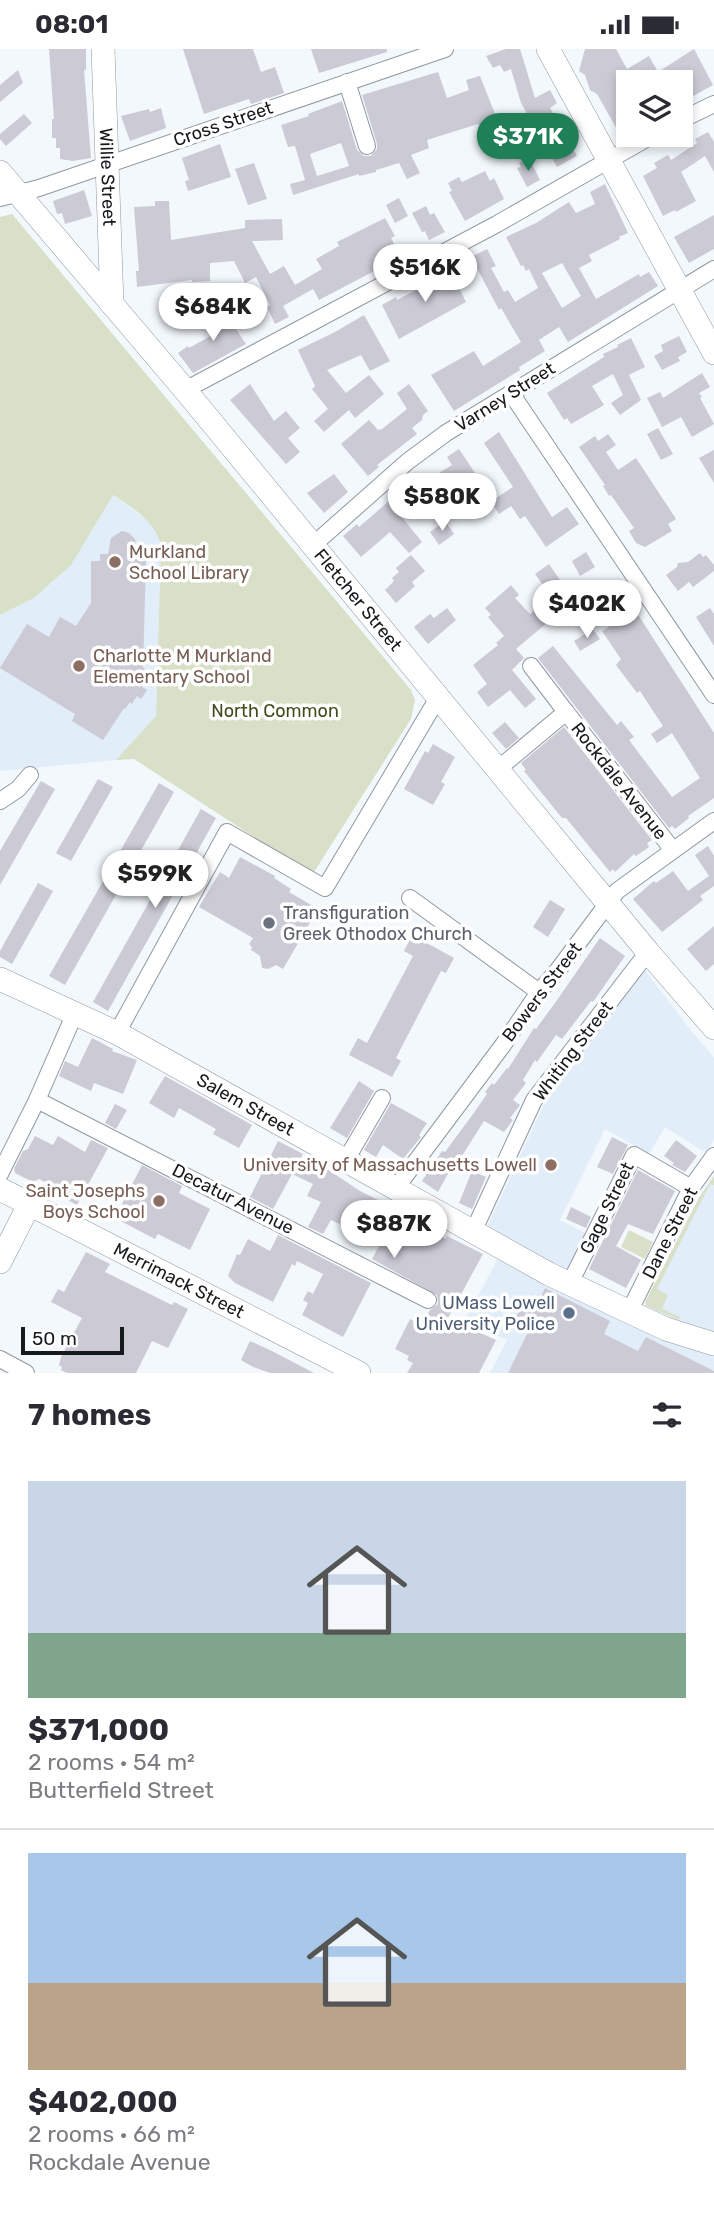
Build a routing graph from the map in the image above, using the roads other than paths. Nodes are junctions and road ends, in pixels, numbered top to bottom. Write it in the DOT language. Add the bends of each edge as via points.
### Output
graph roads {
  1 [pos="103,49"];
  2 [pos="445,49"];
  3 [pos="548,49"];
  4 [pos="347,82"];
  5 [pos="714,104"];
  6 [pos="693,114"];
  7 [pos="367,146"];
  8 [pos="632,147"];
  9 [pos="610,160"];
  10 [pos="107,164"];
  11 [pos="0,172"];
  12 [pos="9,195"];
  13 [pos="714,269"];
  14 [pos="680,289"];
  15 [pos="112,305"];
  16 [pos="714,353"];
  17 [pos="185,390"];
  18 [pos="511,393"];
  19 [pos="312,546"];
  20 [pos="531,666"];
  21 [pos="714,695"];
  22 [pos="439,696"];
  23 [pos="566,712"];
  24 [pos="498,769"];
  25 [pos="30,775"];
  26 [pos="0,801"];
  27 [pos="714,821"];
  28 [pos="672,849"];
  29 [pos="410,898"];
  30 [pos="608,903"];
  31 [pos="648,952"];
  32 [pos="0,979"];
  33 [pos="539,992"];
  34 [pos="75,1013"];
  35 [pos="714,1028"];
  36 [pos="117,1033"];
  37 [pos="382,1098"];
  38 [pos="37,1100"];
  39 [pos="714,1156"];
  40 [pos="346,1160"];
  41 [pos="0,1174"];
  42 [pos="396,1188"];
  43 [pos="691,1188"];
  44 [pos="0,1189"];
  45 [pos="29,1205"];
  46 [pos="473,1233"];
  47 [pos="0,1262"];
  48 [pos="570,1283"];
  49 [pos="428,1300"];
  50 [pos="629,1312"];
  51 [pos="714,1344"];
  52 [pos="0,1359"];
  53 [pos="328,1366"];
  54 [pos="26,1373"];
  55 [pos="359,1373"];
  1 -- 10 [label="main road, Willie Street"];
  2 -- 4 [label="street, Cross Street"];
  3 -- 9 [label="main road"];
  4 -- 7 [label="street"];
  4 -- 10 [label="street, Cross Street"];
  5 -- 6 [label="street"];
  8 -- 9 [label="street"];
  9 -- 14 [label="main road"];
  9 -- 17 [label="street"];
  10 -- 12 [label="street, Cross Street"];
  10 -- 15 [label="main road, Willie Street"];
  11 -- 12 [label="main road, Fletcher Street"];
  12 -- 15 [label="main road, Fletcher Street"];
  13 -- 14 [label="street, Varney Street"];
  14 -- 16 [label="main road"];
  14 -- 18 [label="street, Varney Street"];
  15 -- 17 [label="main road, Fletcher Street"];
  17 -- 19 [label="main road, Fletcher Street"];
  18 -- 19 [label="street, Varney Street" via="407,462"];
  18 -- 21 [label="street"];
  19 -- 22 [label="main road, Fletcher Street"];
  20 -- 23 [label="street, Rockdale Avenue"];
  22 -- 24 [label="main road, Fletcher Street"];
  22 -- 36 [label="street" via="325,888 228,832"];
  23 -- 24 [label="street, Rockdale Avenue"];
  23 -- 28 [label="street, Rockdale Avenue"];
  24 -- 30 [label="main road, Fletcher Street"];
  25 -- 26 [label="street"];
  27 -- 28 [label="street, Bowers Street"];
  28 -- 30 [label="street, Bowers Street"];
  29 -- 33 [label="street"];
  30 -- 31 [label="main road, Fletcher Street"];
  30 -- 33 [label="street, Bowers Street"];
  31 -- 35 [label="main road, Fletcher Street"];
  31 -- 46 [label="street, Whiting Street" via="534,1100"];
  32 -- 34 [label="main road, Salem Street"];
  33 -- 42 [label="street, Bowers Street"];
  34 -- 36 [label="main road, Salem Street"];
  34 -- 38 [label="street"];
  36 -- 40 [label="main road, Salem Street"];
  37 -- 40 [label="street"];
  38 -- 41 [label="street"];
  38 -- 49 [label="street, Decatur Avenue"];
  39 -- 43 [label="street, Dane Street"];
  40 -- 42 [label="main road, Salem Street"];
  42 -- 46 [label="main road, Salem Street"];
  43 -- 48 [label="street, Gage Street" via="634,1155"];
  43 -- 50 [label="street, Dane Street"];
  44 -- 45 [label="main road, Merrimack Street"];
  45 -- 47 [label="main road"];
  45 -- 53 [label="main road, Merrimack Street"];
  46 -- 48 [label="main road, Salem Street"];
  48 -- 50 [label="main road, Salem Street"];
  50 -- 51 [label="main road, Salem Street" via="679,1335"];
  52 -- 54 [label="street"];
  53 -- 55 [label="main road, Merrimack Street"];
}
